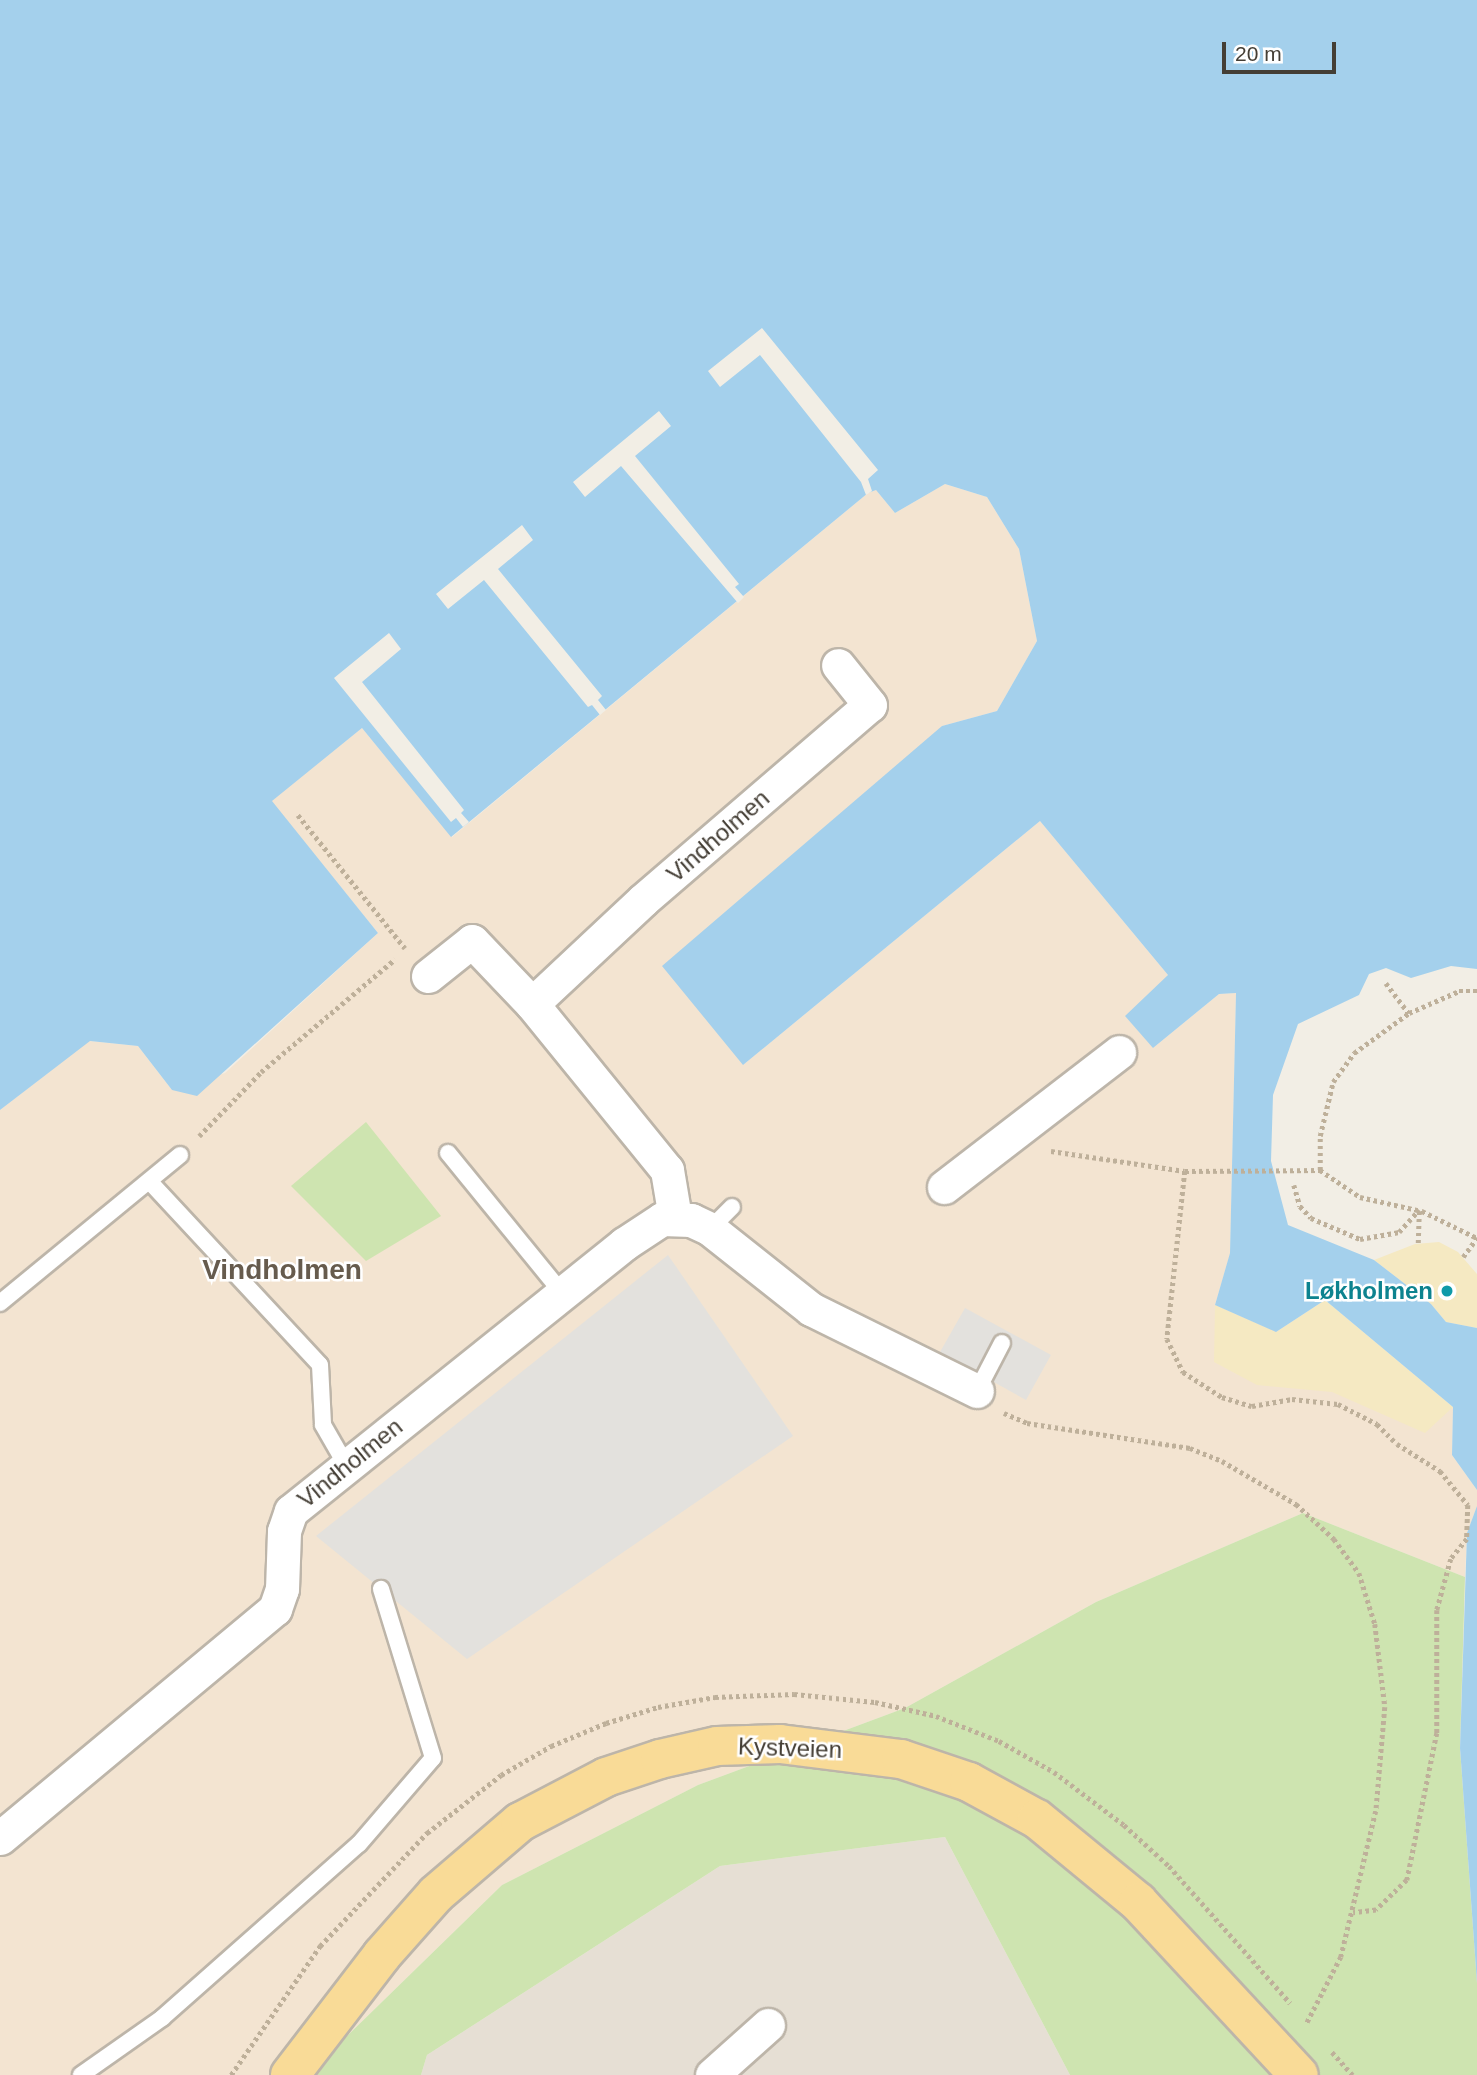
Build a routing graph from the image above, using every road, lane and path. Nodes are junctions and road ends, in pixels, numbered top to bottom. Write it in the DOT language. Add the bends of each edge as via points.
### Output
graph roads {
  1 [pos="838,665"];
  2 [pos="298,815"];
  3 [pos="406,949"];
  4 [pos="428,976"];
  5 [pos="1386,983"];
  6 [pos="1477,991"];
  7 [pos="532,1004"];
  8 [pos="1409,1013"];
  9 [pos="1119,1052"];
  10 [pos="1001,1143"];
  11 [pos="448,1153"];
  12 [pos="180,1155"];
  13 [pos="1320,1170"];
  14 [pos="1185,1171"];
  15 [pos="151,1182"];
  16 [pos="1294,1185"];
  17 [pos="944,1187"];
  18 [pos="1419,1210"];
  19 [pos="674,1218"];
  20 [pos="1477,1238"];
  21 [pos="1419,1244"];
  22 [pos="1463,1257"];
  23 [pos="562,1293"];
  24 [pos="0,1303"];
  25 [pos="1002,1343"];
  26 [pos="978,1391"];
  27 [pos="346,1465"];
  28 [pos="381,1589"];
  29 [pos="0,1838"];
  30 [pos="1353,1913"];
  31 [pos="1307,2023"];
  32 [pos="768,2025"];
  33 [pos="1316,2033"];
  34 [pos="1325,2044"];
  35 [pos="81,2075"];
  36 [pos="231,2075"];
  37 [pos="290,2075"];
  38 [pos="712,2075"];
  39 [pos="1299,2075"];
  40 [pos="1353,2075"];
  1 -- 7 [label="street, Vindholmen" via="870,705 643,900"];
  2 -- 3 [label="path"];
  3 -- 4 [label="path"];
  3 -- 12 [label="path" via="261,1072"];
  4 -- 7 [label="street" via="471,941"];
  5 -- 8 [label="path" via="1388,992"];
  6 -- 8 [label="path" via="1459,991"];
  7 -- 19 [label="street" via="667,1170"];
  8 -- 13 [label="path" via="1354,1053 1333,1082 1320,1136"];
  9 -- 10 [label="street"];
  10 -- 14 [label="path"];
  10 -- 17 [label="street"];
  11 -- 23 [label="lane"];
  12 -- 15 [label="lane"];
  13 -- 14 [label="path"];
  13 -- 18 [label="path" via="1360,1197"];
  14 -- 30 [label="path" via="1167,1339 1183,1372 1222,1397 1252,1406 1292,1399 1338,1405 1377,1424 1397,1444 1440,1471 1468,1506 1467,1539 1451,1559 1437,1610 1437,1733 1407,1880 1376,1910"];
  15 -- 24 [label="lane"];
  15 -- 27 [label="lane" via="320,1365 323,1425"];
  16 -- 18 [label="path" via="1300,1206 1311,1218 1360,1239 1399,1232"];
  18 -- 20 [label="path"];
  18 -- 21 [label="path"];
  19 -- 23 [label="street, Vindholmen" via="645,1227"];
  19 -- 26 [label="street" via="721,1218 811,1309"];
  20 -- 22 [label="path"];
  23 -- 27 [label="street, Vindholmen"];
  25 -- 26 [label="lane"];
  26 -- 30 [label="path" via="1000,1411 1027,1423 1150,1439 1222,1461 1297,1504 1334,1539 1359,1573 1375,1623 1385,1707 1376,1811"];
  27 -- 29 [label="street, Vindholmen" via="286,1520 282,1589 275,1609"];
  28 -- 35 [label="lane" via="433,1758 359,1844 162,2018"];
  30 -- 31 [label="path" via="1341,1957"];
  31 -- 33 [label="path"];
  31 -- 36 [label="path" via="1160,1858 1054,1772 999,1741 936,1716 875,1702 794,1694 715,1697 606,1723 501,1774 427,1833 320,1946"];
  32 -- 38 [label="street"];
  34 -- 40 [label="path"];
  37 -- 39 [label="main road, Kystveien" via="382,1955 436,1894 520,1822 606,1777 660,1759 717,1746 780,1744 901,1759 969,1782 1037,1819 1138,1902"];
}
